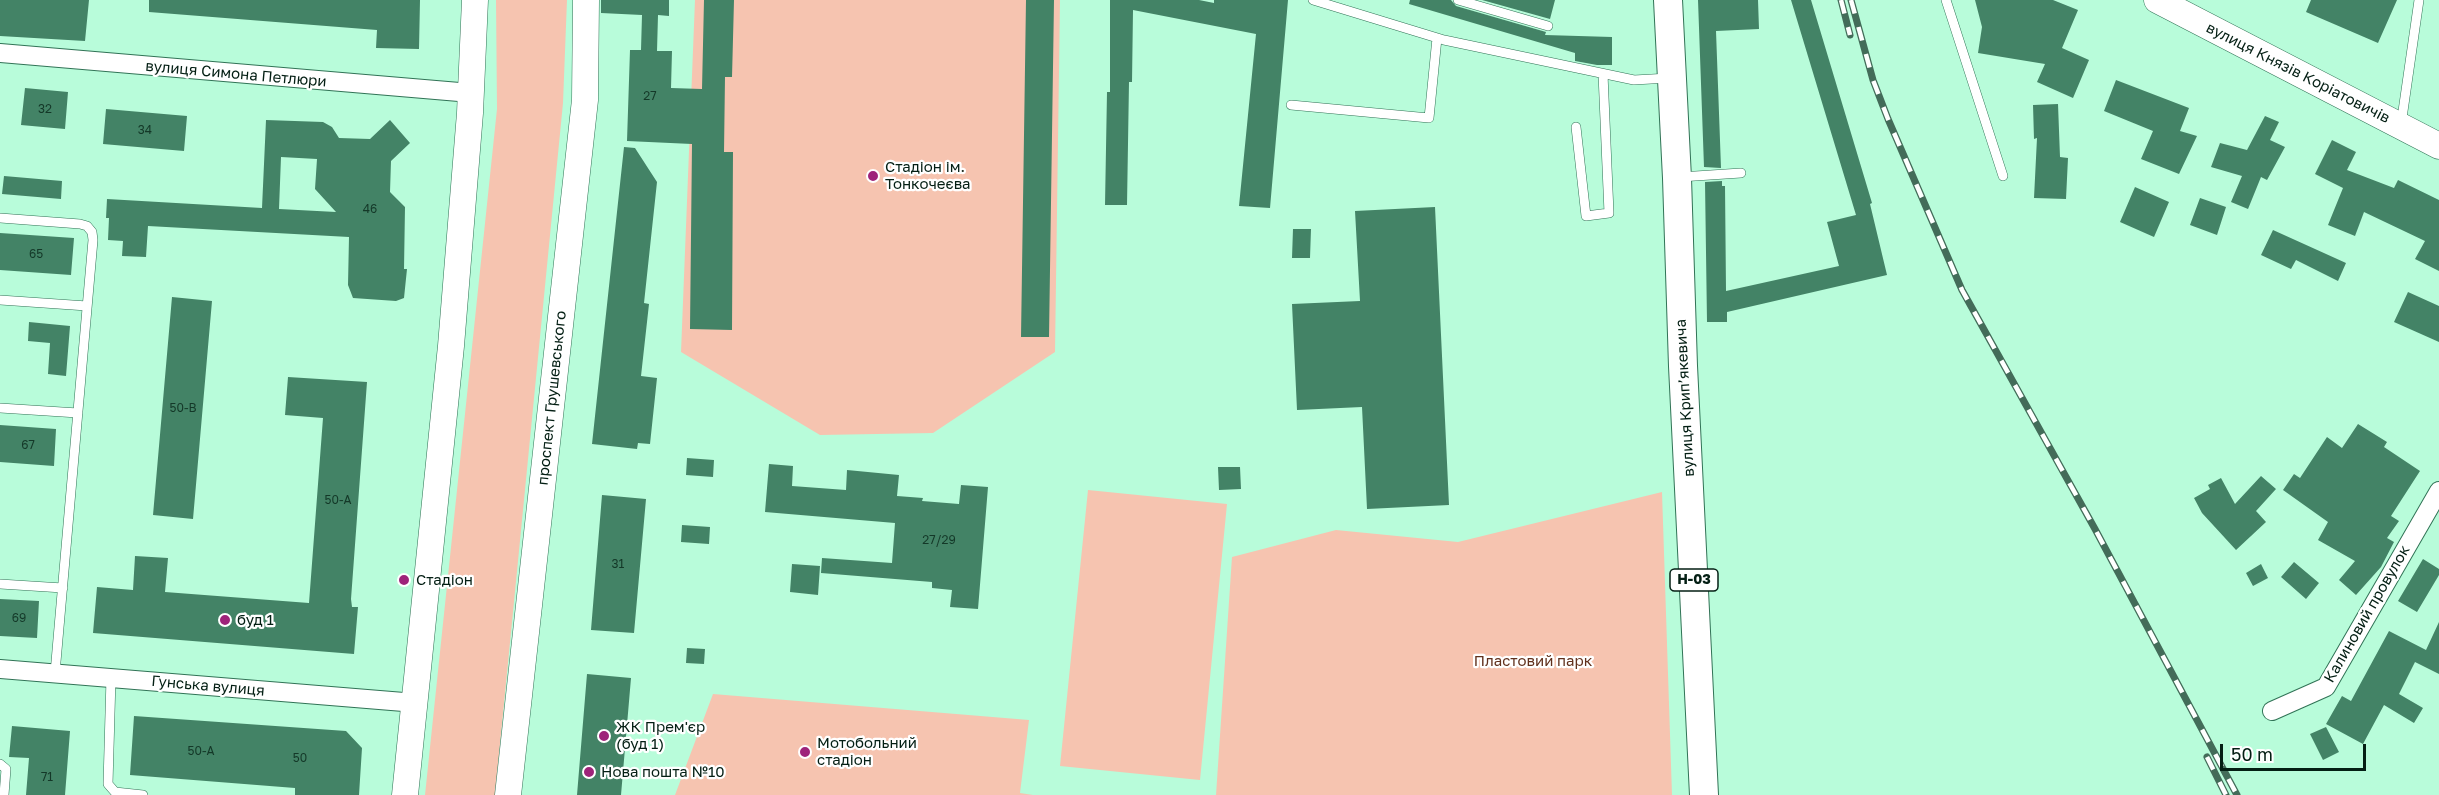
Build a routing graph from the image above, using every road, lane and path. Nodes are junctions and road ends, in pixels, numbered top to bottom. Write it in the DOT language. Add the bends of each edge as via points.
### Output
graph roads {
  1 [pos="475,0"];
  2 [pos="586,0"];
  3 [pos="1313,0"];
  4 [pos="1458,0"];
  5 [pos="1668,0"];
  6 [pos="1946,0"];
  7 [pos="2157,0"];
  8 [pos="2419,0"];
  9 [pos="1548,26"];
  10 [pos="1437,38"];
  11 [pos="0,54"];
  12 [pos="1603,74"];
  13 [pos="1672,78"];
  14 [pos="471,93"];
  15 [pos="1291,105"];
  16 [pos="2401,126"];
  17 [pos="1576,127"];
  18 [pos="2439,146"];
  19 [pos="1741,173"];
  20 [pos="2003,176"];
  21 [pos="1677,177"];
  22 [pos="0,218"];
  23 [pos="0,300"];
  24 [pos="87,306"];
  25 [pos="0,408"];
  26 [pos="78,413"];
  27 [pos="2439,491"];
  28 [pos="0,584"];
  29 [pos="63,588"];
  30 [pos="0,669"];
  31 [pos="55,673"];
  32 [pos="111,678"];
  33 [pos="416,703"];
  34 [pos="2272,711"];
  35 [pos="0,765"];
  36 [pos="4,795"];
  37 [pos="143,795"];
  38 [pos="405,795"];
  39 [pos="508,795"];
  40 [pos="1704,795"];
  1 -- 14 [label="main road"];
  2 -- 39 [label="main road, проспект Грушевського" via="585,100"];
  3 -- 10 [label="lane"];
  4 -- 9 [label="lane"];
  5 -- 13 [label="main road, вулиця Крипʼякевича / Н-03"];
  6 -- 20 [label="lane"];
  7 -- 16 [label="main road, вулиця Князів Коріатовичів"];
  8 -- 16 [label="lane"];
  10 -- 12 [label="lane"];
  10 -- 15 [label="lane" via="1429,118"];
  11 -- 14 [label="street, вулиця Симона Петлюри"];
  12 -- 13 [label="lane" via="1634,80"];
  12 -- 17 [label="lane" via="1609,213 1586,216"];
  13 -- 21 [label="main road, вулиця Крипʼякевича / Н-03"];
  14 -- 33 [label="main road"];
  16 -- 18 [label="main road, вулиця Князів Коріатовичів"];
  19 -- 21 [label="lane"];
  21 -- 40 [label="main road, вулиця Крипʼякевича / Н-03"];
  22 -- 24 [label="lane" via="87,226 93,240"];
  23 -- 24 [label="lane"];
  24 -- 26 [label="lane"];
  25 -- 26 [label="lane"];
  26 -- 29 [label="lane"];
  27 -- 34 [label="street, Калиновий провулок" via="2326,687"];
  28 -- 29 [label="lane"];
  29 -- 31 [label="lane"];
  30 -- 31 [label="street, Гунська вулиця"];
  31 -- 32 [label="street, Гунська вулиця"];
  32 -- 33 [label="street, Гунська вулиця"];
  32 -- 37 [label="lane" via="108,784 115,792"];
  33 -- 38 [label="main road"];
  35 -- 36 [label="lane" via="6,769"];
}
